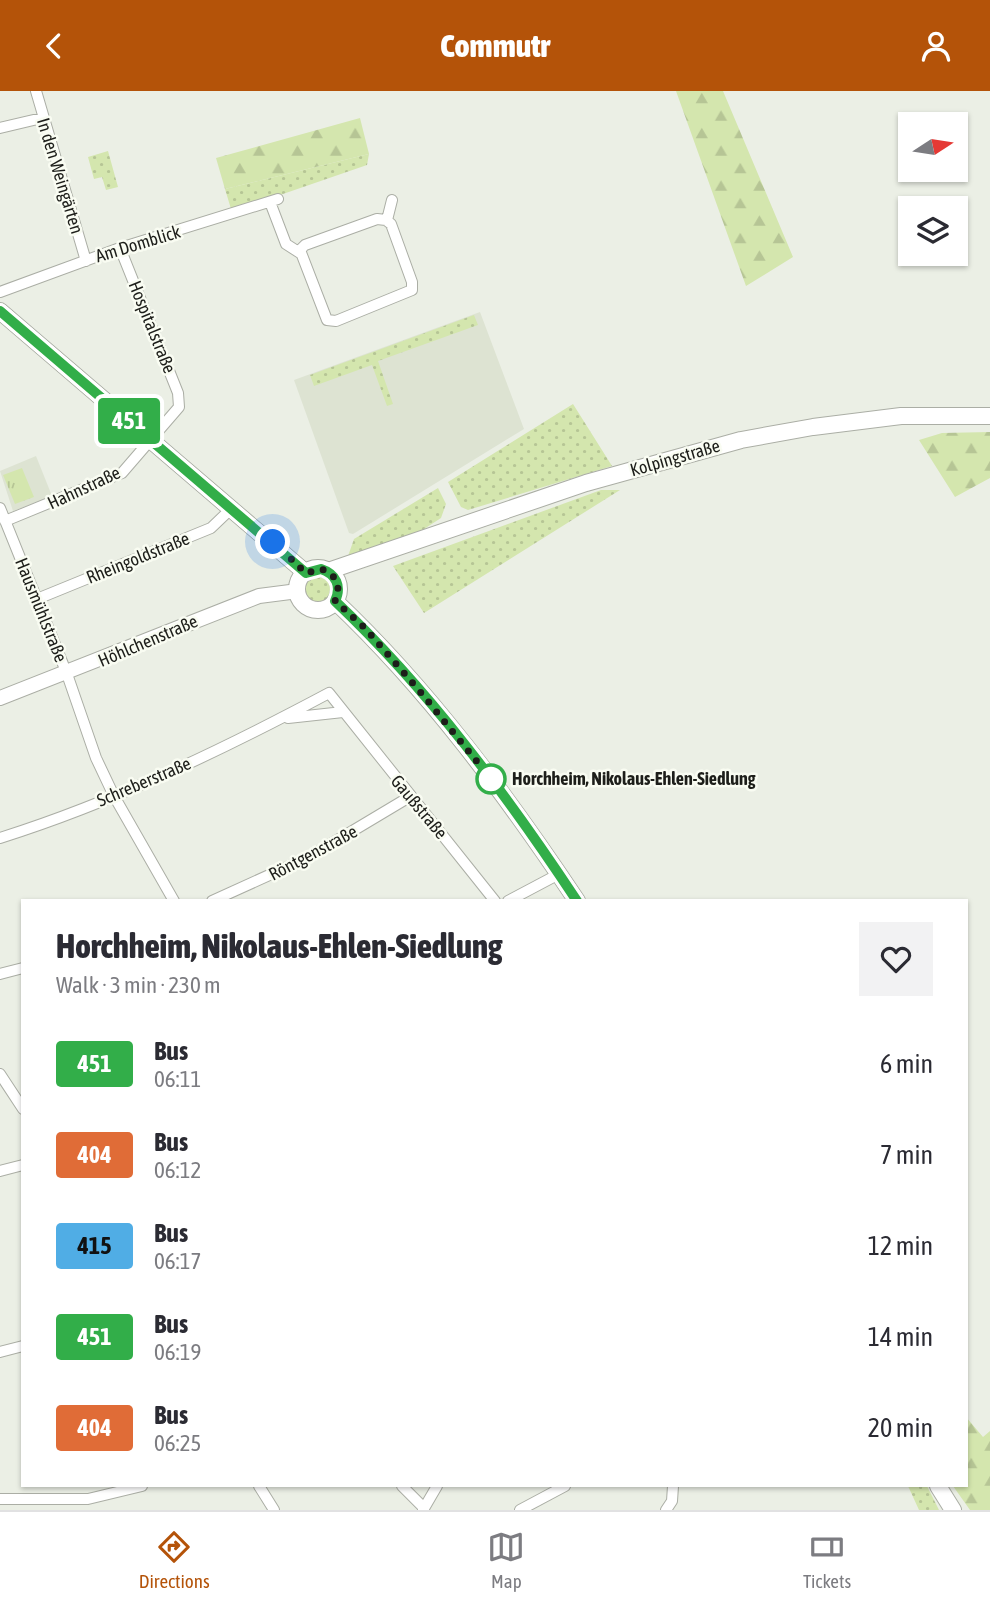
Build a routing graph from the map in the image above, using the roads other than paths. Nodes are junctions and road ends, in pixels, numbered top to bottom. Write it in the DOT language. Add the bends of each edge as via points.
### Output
graph roads {
  1 [pos="36,91"];
  2 [pos="42,118"];
  3 [pos="0,128"];
  4 [pos="392,200"];
  5 [pos="387,220"];
  6 [pos="120,248"];
  7 [pos="300,253"];
  8 [pos="86,261"];
  9 [pos="0,292"];
  10 [pos="0,312"];
  11 [pos="990,416"];
  12 [pos="152,440"];
  13 [pos="233,507"];
  14 [pos="2,514"];
  15 [pos="371,558"];
  16 [pos="328,571"];
  17 [pos="306,573"];
  18 [pos="298,591"];
  19 [pos="337,594"];
  20 [pos="37,599"];
  21 [pos="67,674"];
  22 [pos="0,698"];
  23 [pos="343,712"];
  24 [pos="285,718"];
  25 [pos="114,796"];
  26 [pos="411,796"];
  27 [pos="0,838"];
  28 [pos="559,874"];
  29 [pos="173,899"];
  30 [pos="216,899"];
  31 [pos="493,899"];
  32 [pos="512,899"];
  33 [pos="576,899"];
  34 [pos="21,969"];
  35 [pos="0,974"];
  36 [pos="0,1074"];
  37 [pos="21,1106"];
  38 [pos="21,1166"];
  39 [pos="0,1171"];
  40 [pos="21,1347"];
  41 [pos="0,1352"];
  42 [pos="138,1487"];
  43 [pos="260,1487"];
  44 [pos="403,1487"];
  45 [pos="436,1487"];
  46 [pos="563,1487"];
  47 [pos="673,1487"];
  48 [pos="939,1487"];
  49 [pos="0,1499"];
  50 [pos="423,1509"];
  51 [pos="274,1510"];
  52 [pos="520,1510"];
  53 [pos="666,1510"];
  54 [pos="953,1510"];
  1 -- 2 [label="street, In den Weingärten"];
  2 -- 3 [label="street"];
  2 -- 8 [label="street, In den Weingärten"];
  4 -- 5 [label="street"];
  5 -- 7 [label="street" via="377,219 305,245"];
  5 -- 7 [label="street" via="412,282 411,293 336,321 327,320"];
  6 -- 7 [label="street, Am Domblick" via="274,200 286,244"];
  6 -- 8 [label="street, Am Domblick"];
  6 -- 12 [label="street, Hospitalstraße" via="180,398 179,407"];
  8 -- 9 [label="street, Am Domblick"];
  10 -- 12 [label="main road"];
  11 -- 15 [label="main road, Kolpingstraße" via="901,416 741,440 586,483"];
  12 -- 13 [label="main road"];
  12 -- 14 [label="street, Hahnstraße" via="122,473"];
  13 -- 17 [label="main road"];
  13 -- 20 [label="street, Rheingoldstraße" via="211,528"];
  14 -- 20 [label="street, Hausmühlstraße"];
  15 -- 16 [label="main road, Kolpingstraße"];
  15 -- 19 [label="main road, Kolpingstraße" via="347,575"];
  16 -- 17 [label="main road"];
  16 -- 19 [label="main road"];
  17 -- 18 [label="main road"];
  18 -- 19 [label="main road" via="301,601 312,609 324,609"];
  18 -- 21 [label="street, Höhlchenstraße" via="259,596"];
  19 -- 28 [label="main road" via="502,794"];
  20 -- 21 [label="street, Hausmühlstraße"];
  21 -- 22 [label="street, Höhlchenstraße"];
  21 -- 25 [label="street, Hausmühlstraße"];
  23 -- 24 [label="street, Schreberstraße"];
  23 -- 24 [label="street, Schreberstraße" via="329,693"];
  23 -- 26 [label="street, Gaußstraße"];
  24 -- 25 [label="street, Schreberstraße"];
  25 -- 27 [label="street, Schreberstraße"];
  25 -- 29 [label="street, Hausmühlstraße"];
  26 -- 30 [label="street, Röntgenstraße" via="318,852"];
  26 -- 31 [label="street, Gaußstraße"];
  28 -- 32 [label="street"];
  28 -- 33 [label="main road"];
  34 -- 35 [label="street"];
  36 -- 37 [label="street"];
  38 -- 39 [label="street"];
  40 -- 41 [label="street"];
  42 -- 49 [label="street" via="88,1499"];
  43 -- 51 [label="street"];
  44 -- 50 [label="street"];
  45 -- 50 [label="street"];
  46 -- 52 [label="street"];
  47 -- 53 [label="street"];
  48 -- 54 [label="main road"];
}
